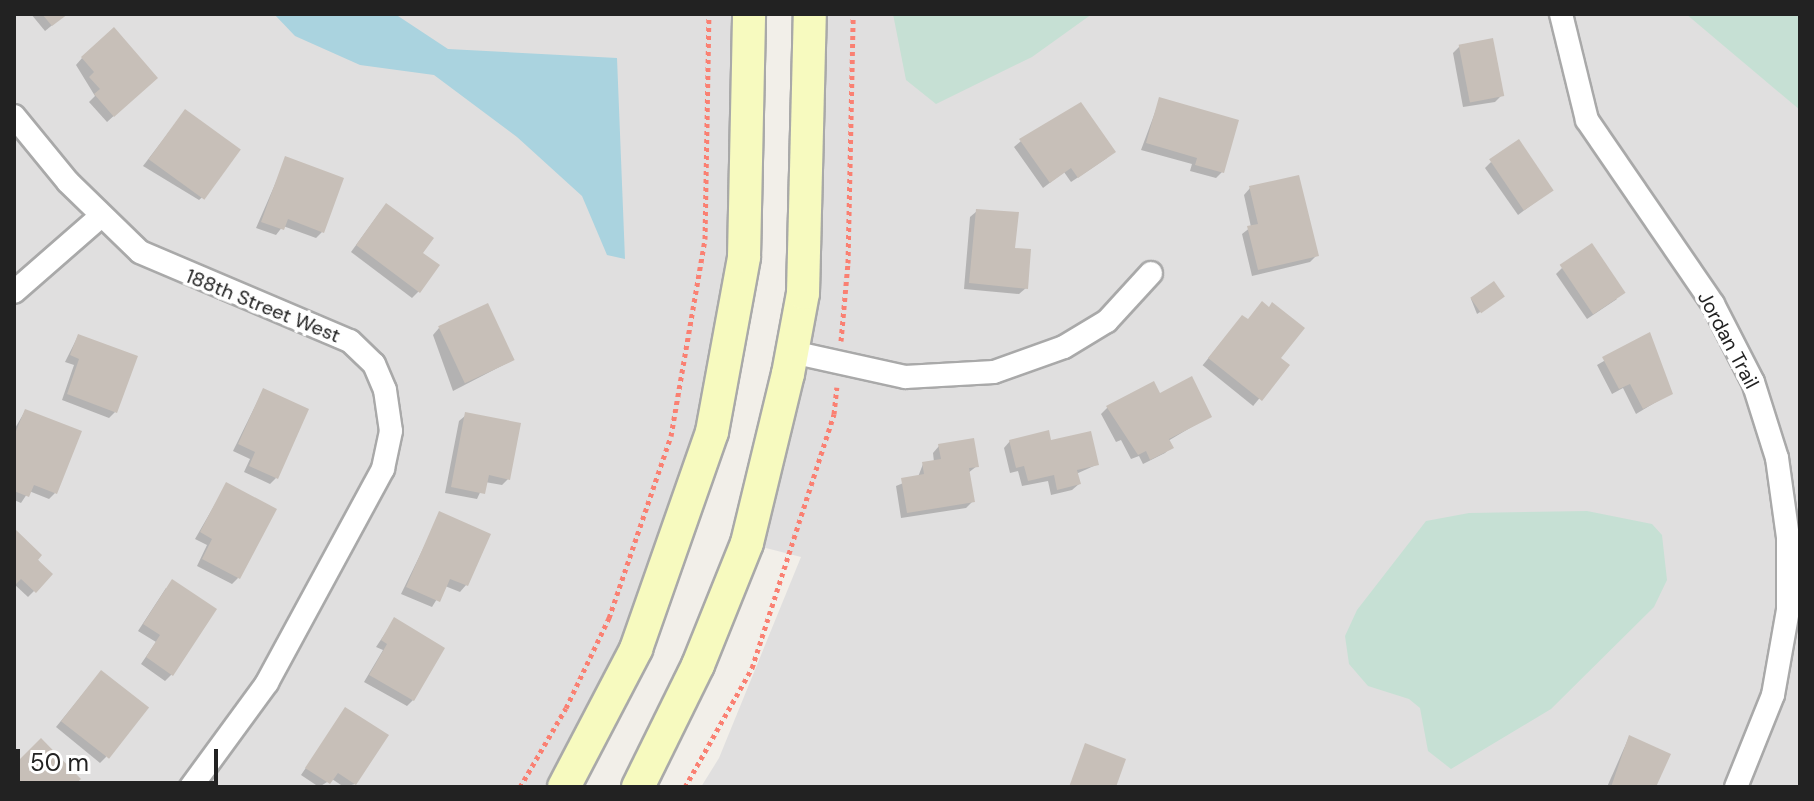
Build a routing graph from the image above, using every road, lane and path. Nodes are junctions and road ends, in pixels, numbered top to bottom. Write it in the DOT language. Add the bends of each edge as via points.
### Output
graph roads {
  1 [pos="709,14"];
  2 [pos="749,14"];
  3 [pos="810,14"];
  4 [pos="1561,14"];
  5 [pos="14,116"];
  6 [pos="100,217"];
  7 [pos="1151,273"];
  8 [pos="14,292"];
  9 [pos="792,352"];
  10 [pos="191,787"];
  11 [pos="520,787"];
  12 [pos="564,787"];
  13 [pos="638,787"];
  14 [pos="1736,787"];
  1 -- 11 [label="path" via="705,239 671,436 609,618"];
  2 -- 12 [label="main road" via="744,257 712,432 636,649"];
  3 -- 9 [label="main road" via="803,293"];
  4 -- 14 [label="street, Jordan Trail" via="1587,120 1713,304 1753,382 1777,458 1788,537 1788,610 1773,695"];
  5 -- 6 [label="street, 188th Street West"];
  6 -- 8 [label="street"];
  6 -- 10 [label="street, 188th Street West" via="140,252 186,276 350,341 374,364 389,409 391,431 383,469 330,574 267,683"];
  7 -- 9 [label="street" via="1107,321 1064,347 994,372 905,377"];
  9 -- 13 [label="main road" via="747,543 698,665"];
}
